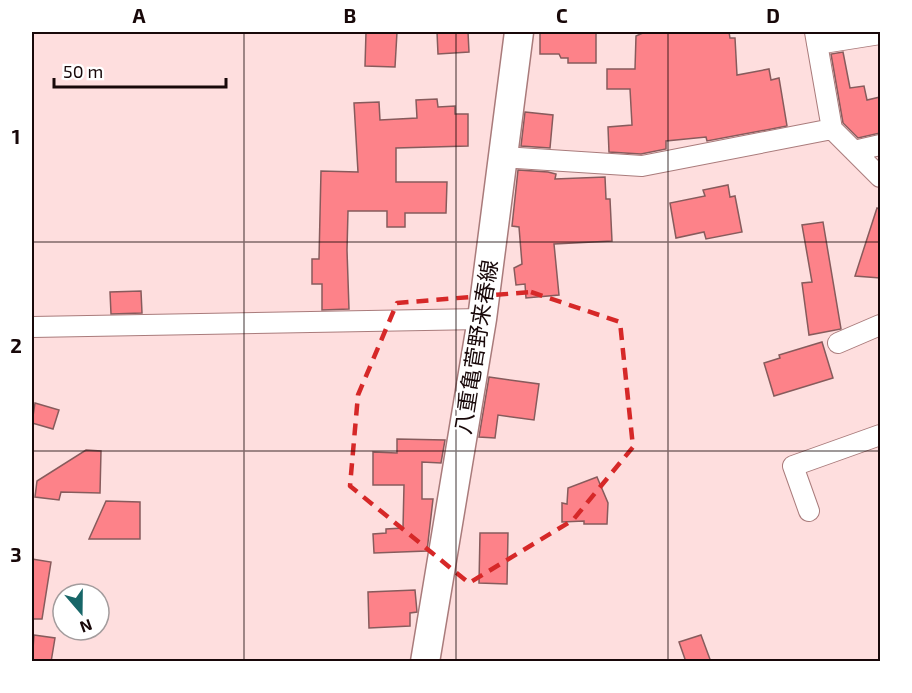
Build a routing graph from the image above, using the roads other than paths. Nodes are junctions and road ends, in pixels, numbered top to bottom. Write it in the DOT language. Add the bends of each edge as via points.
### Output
graph roads {
  1 [pos="519,32"];
  2 [pos="880,34"];
  3 [pos="816,38"];
  4 [pos="832,129"];
  5 [pos="880,145"];
  6 [pos="854,151"];
  7 [pos="502,157"];
  8 [pos="880,177"];
  9 [pos="482,319"];
  10 [pos="880,325"];
  11 [pos="32,327"];
  12 [pos="838,344"];
  13 [pos="880,435"];
  14 [pos="809,511"];
  15 [pos="425,662"];
  1 -- 7 [label="main road, 八重亀菅野来春線"];
  2 -- 3 [label="street"];
  3 -- 4 [label="street"];
  4 -- 6 [label="street"];
  4 -- 7 [label="street" via="642,166"];
  5 -- 6 [label="street"];
  6 -- 8 [label="street"];
  7 -- 9 [label="main road, 八重亀菅野来春線"];
  9 -- 11 [label="street"];
  9 -- 15 [label="main road, 八重亀菅野来春線"];
  10 -- 12 [label="street"];
  13 -- 14 [label="street" via="793,466"];
}
